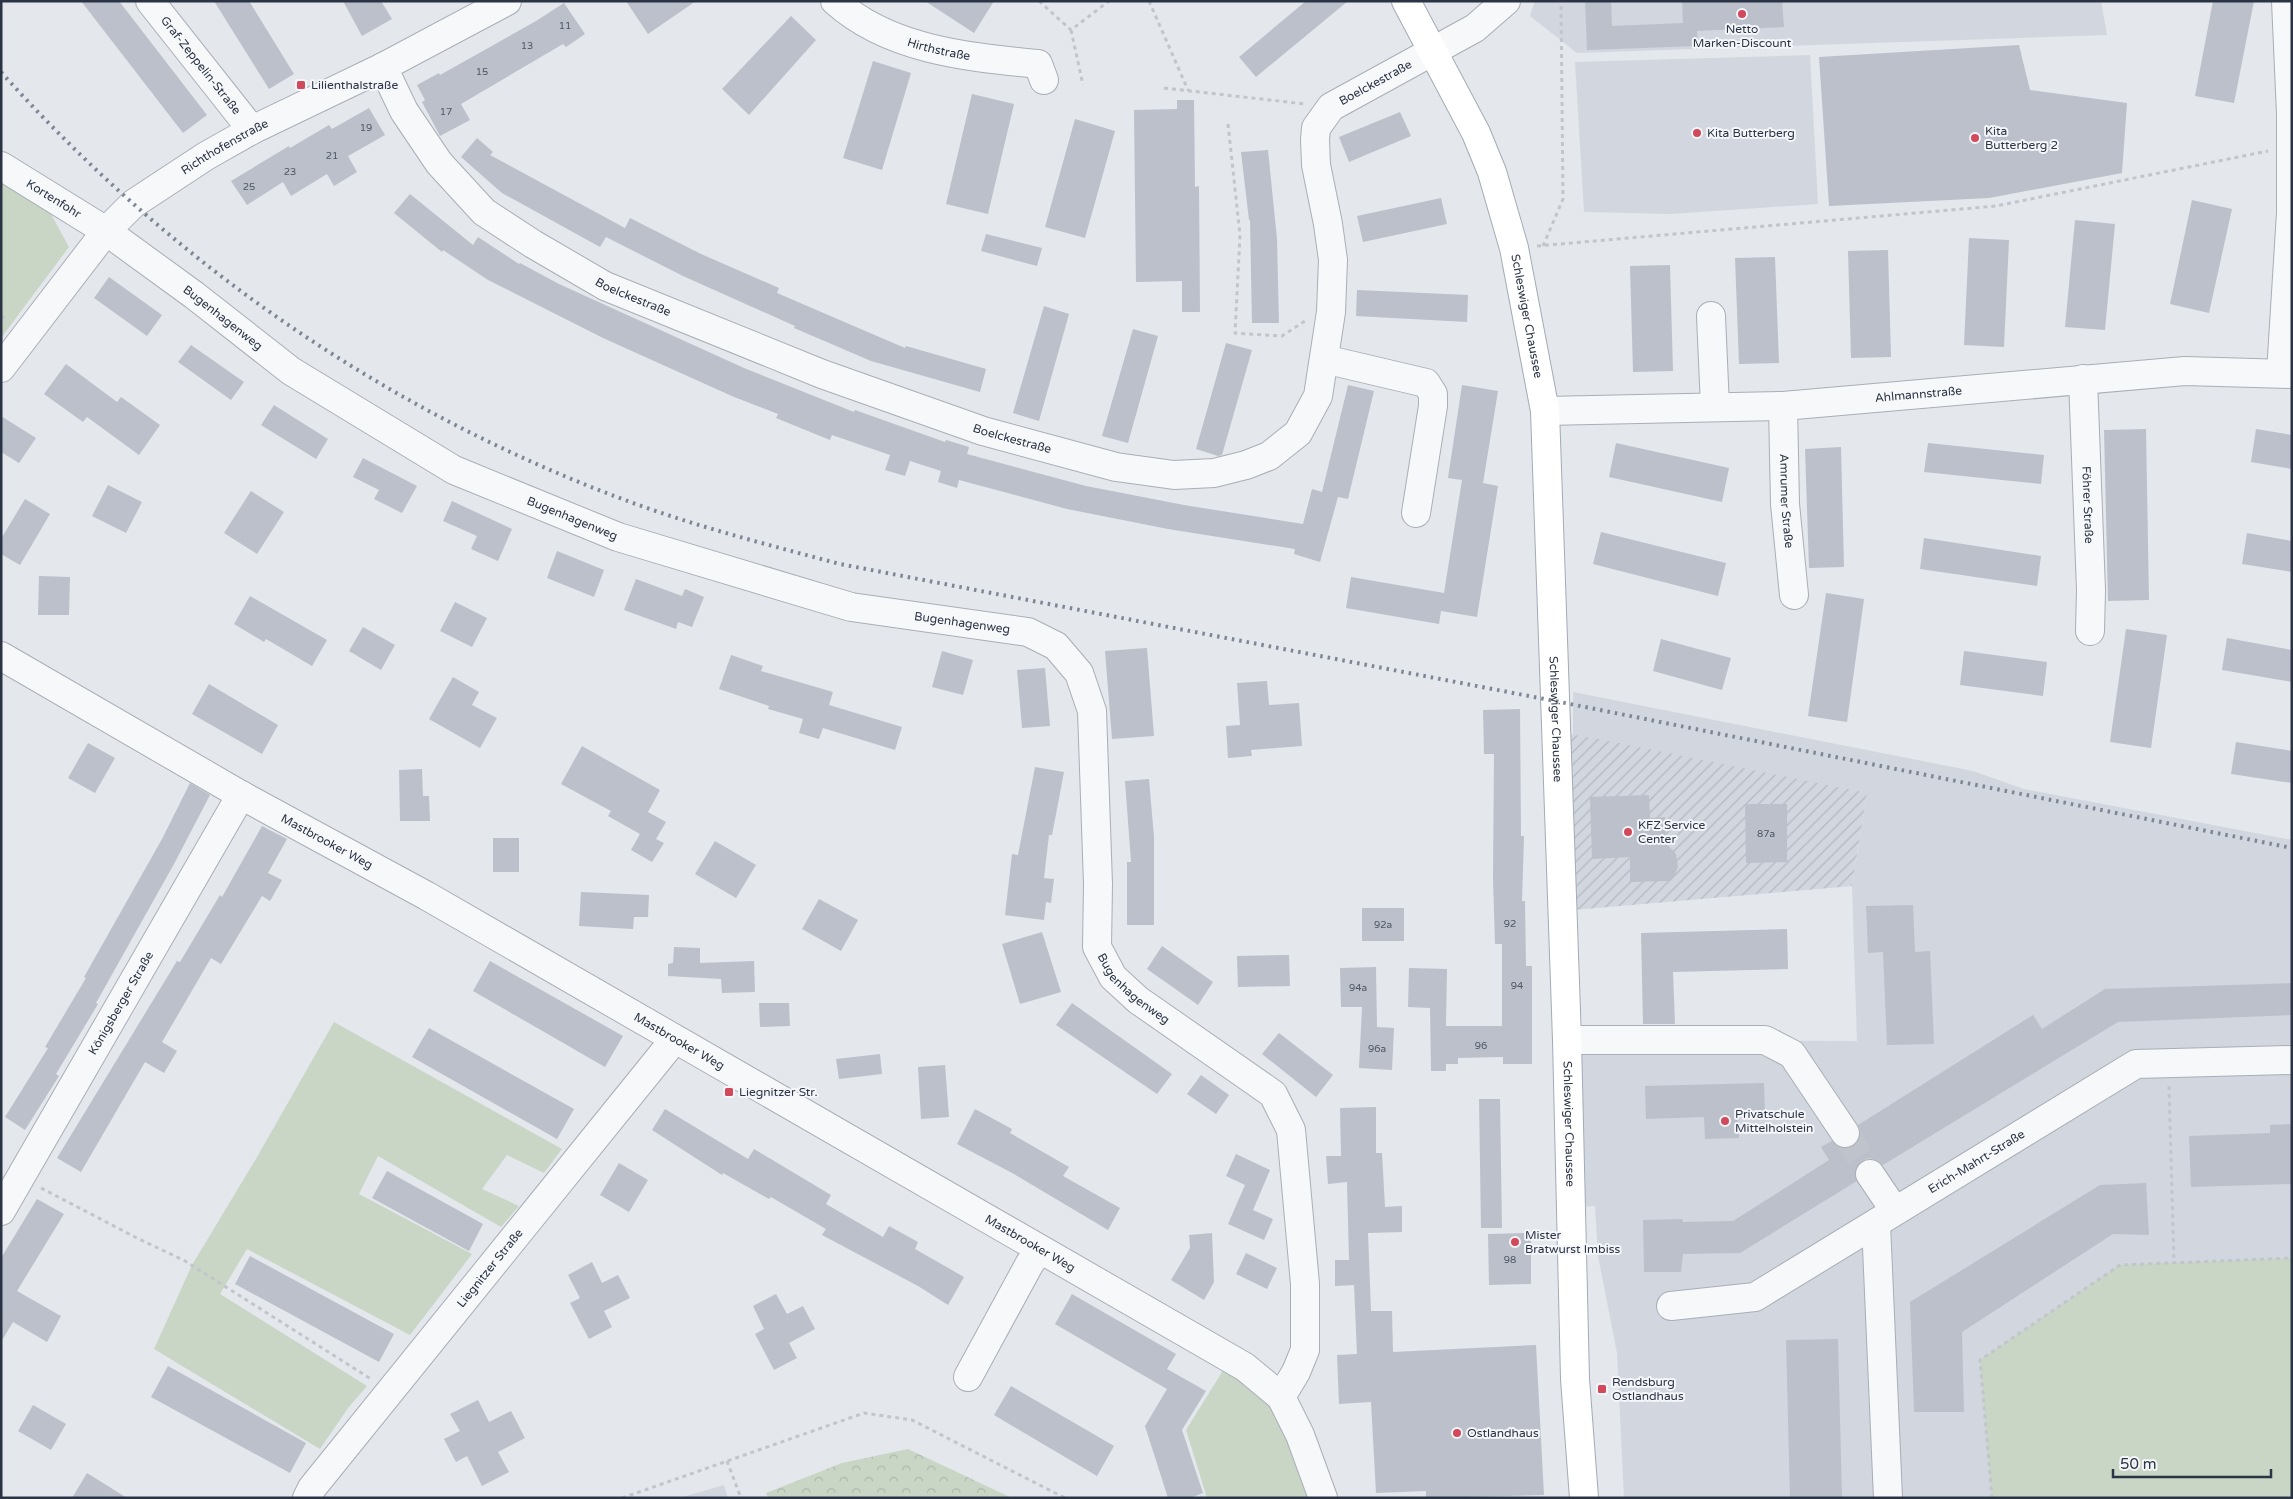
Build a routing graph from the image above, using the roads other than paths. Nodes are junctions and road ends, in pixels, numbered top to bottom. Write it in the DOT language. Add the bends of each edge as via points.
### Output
graph roads {
  1 [pos="150,1"];
  2 [pos="507,1"];
  3 [pos="835,1"];
  4 [pos="1406,1"];
  5 [pos="1506,1"];
  6 [pos="2286,1"];
  7 [pos="1432,52"];
  8 [pos="383,67"];
  9 [pos="1044,80"];
  10 [pos="252,130"];
  11 [pos="2292,147"];
  12 [pos="1,166"];
  13 [pos="106,231"];
  14 [pos="1711,316"];
  15 [pos="1324,359"];
  16 [pos="1,368"];
  17 [pos="2286,373"];
  18 [pos="2083,379"];
  19 [pos="1783,406"];
  20 [pos="1715,407"];
  21 [pos="1545,411"];
  22 [pos="1416,513"];
  23 [pos="1794,595"];
  24 [pos="2090,631"];
  25 [pos="1,656"];
  26 [pos="241,795"];
  27 [pos="674,1040"];
  28 [pos="1567,1040"];
  29 [pos="2292,1060"];
  30 [pos="1845,1133"];
  31 [pos="1870,1174"];
  32 [pos="1,1211"];
  33 [pos="1885,1218"];
  34 [pos="1040,1250"];
  35 [pos="1671,1306"];
  36 [pos="968,1377"];
  37 [pos="1281,1397"];
  38 [pos="307,1498"];
  39 [pos="1323,1498"];
  40 [pos="1584,1498"];
  41 [pos="1888,1498"];
  1 -- 10 [label="street, Graf-Zeppelin-Straße"];
  2 -- 8 [label="street, Richthofenstraße"];
  3 -- 9 [label="street, Hirthstraße" via="849,14 878,30 922,46 972,57 1038,64"];
  4 -- 7 [label="main road, Schleswiger Chaussee"];
  5 -- 7 [label="street" via="1475,28"];
  6 -- 11 [label="street"];
  7 -- 15 [label="street, Boelckestraße" via="1331,107 1316,128 1316,164 1333,260 1331,312"];
  7 -- 21 [label="main road, Schleswiger Chaussee" via="1476,133 1492,172 1514,248"];
  8 -- 10 [label="street, Richthofenstraße"];
  8 -- 15 [label="street, Boelckestraße" via="404,111 439,163 484,212 533,244 605,286 822,374 983,431 1116,467 1174,475 1214,473 1269,456 1298,433 1318,396"];
  10 -- 13 [label="street, Richthofenstraße" via="161,184 133,204"];
  11 -- 17 [label="street"];
  12 -- 13 [label="street, Kortenfohr"];
  13 -- 16 [label="street, Richthofenstraße"];
  13 -- 37 [label="street, Bugenhagenweg" via="291,371 454,470 618,537 851,607 1028,632 1056,646 1079,673 1092,711 1098,947 1113,977 1138,1000 1273,1094 1291,1130 1305,1284 1305,1350"];
  14 -- 20 [label="street"];
  15 -- 22 [label="street" via="1426,383 1433,394"];
  17 -- 18 [label="street, Ahlmannstraße" via="2184,371"];
  18 -- 19 [label="street, Ahlmannstraße"];
  18 -- 24 [label="street, Föhrer Straße"];
  19 -- 20 [label="street, Ahlmannstraße"];
  19 -- 23 [label="street, Amrumer Straße" via="1785,504"];
  20 -- 21 [label="street, Ahlmannstraße"];
  21 -- 28 [label="main road, Schleswiger Chaussee"];
  25 -- 26 [label="street, Mastbrooker Weg"];
  26 -- 27 [label="street, Mastbrooker Weg" via="427,896"];
  26 -- 32 [label="street, Königsberger Straße"];
  27 -- 34 [label="street, Mastbrooker Weg"];
  27 -- 38 [label="street, Liegnitzer Straße"];
  28 -- 30 [label="street" via="1764,1040 1792,1054"];
  28 -- 40 [label="main road, Schleswiger Chaussee" via="1575,1379"];
  29 -- 33 [label="street, Erich-Mahrt-Straße" via="2136,1064"];
  31 -- 33 [label="street"];
  33 -- 35 [label="street, Erich-Mahrt-Straße" via="1755,1297"];
  33 -- 41 [label="street"];
  34 -- 36 [label="street"];
  34 -- 37 [label="street, Mastbrooker Weg" via="1245,1367"];
  37 -- 39 [label="street, Mastbrooker Weg" via="1300,1435"];
}
